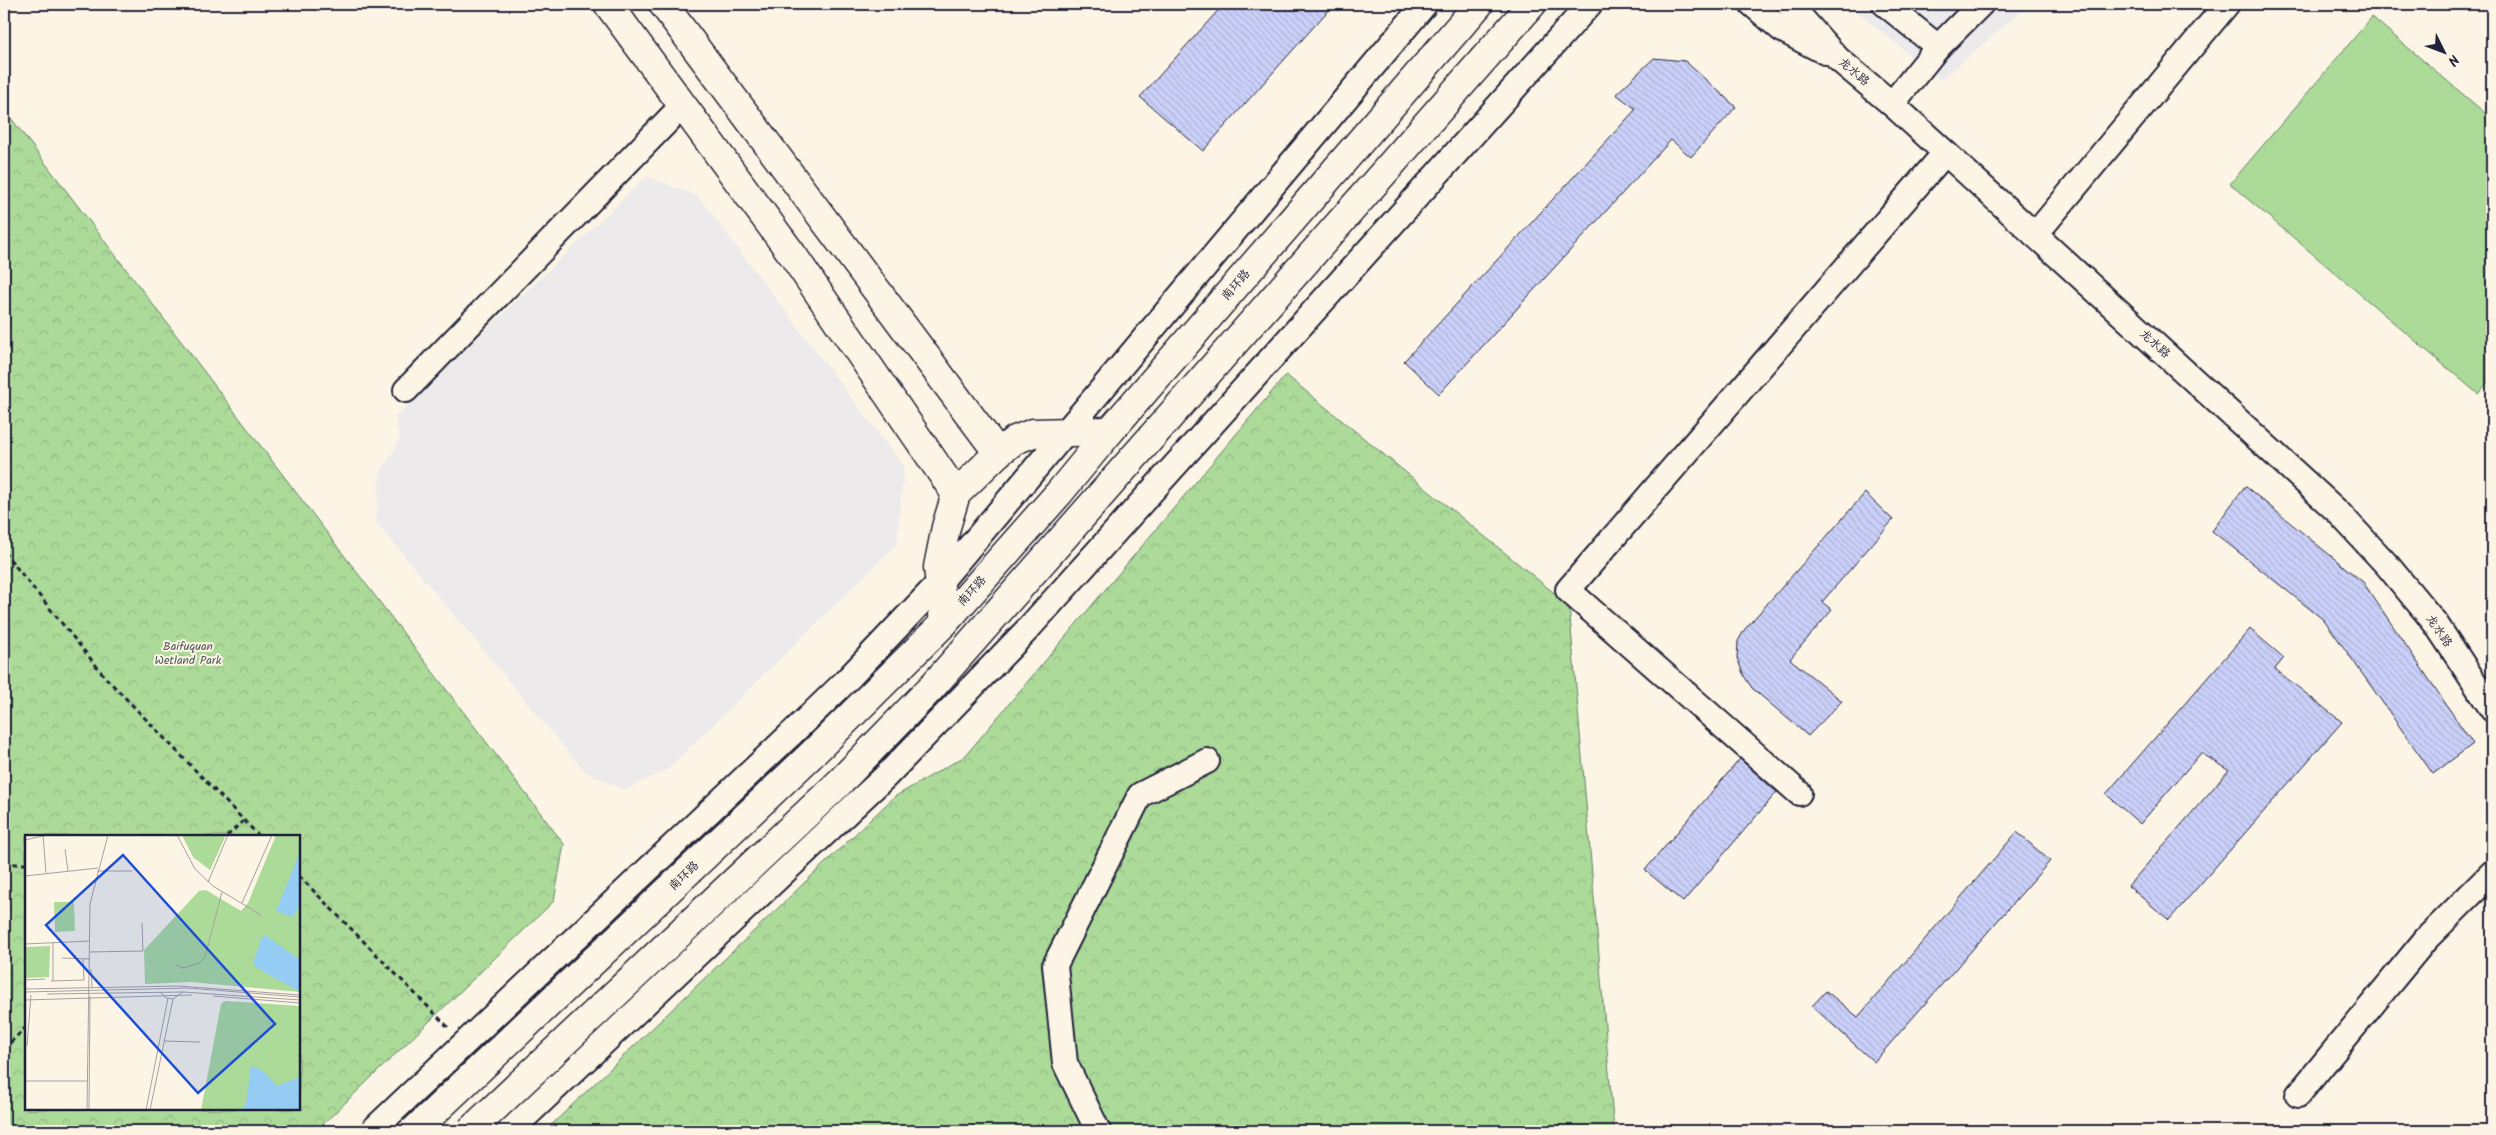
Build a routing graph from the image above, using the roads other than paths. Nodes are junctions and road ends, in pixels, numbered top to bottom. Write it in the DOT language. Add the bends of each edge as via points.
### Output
graph roads {
  1 [pos="608,4"];
  2 [pos="663,4"];
  3 [pos="1425,4"];
  4 [pos="1479,4"];
  5 [pos="1532,4"];
  6 [pos="1590,4"];
  7 [pos="1752,4"];
  8 [pos="1789,4"];
  9 [pos="1885,4"];
  10 [pos="1980,4"];
  11 [pos="2228,4"];
  12 [pos="1938,47"];
  13 [pos="1838,59"];
  14 [pos="1892,104"];
  15 [pos="682,105"];
  16 [pos="1945,153"];
  17 [pos="2035,235"];
  18 [pos="406,390"];
  19 [pos="1110,432"];
  20 [pos="1066,433"];
  21 [pos="998,453"];
  22 [pos="956,494"];
  23 [pos="940,582"];
  24 [pos="944,623"];
  25 [pos="2492,709"];
  26 [pos="1207,761"];
  27 [pos="1799,793"];
  28 [pos="847,795"];
  29 [pos="2492,872"];
  30 [pos="2298,1095"];
  31 [pos="372,1131"];
  32 [pos="414,1131"];
  33 [pos="470,1131"];
  34 [pos="510,1131"];
  35 [pos="1098,1131"];
  1 -- 15 [label="main road"];
  2 -- 21 [label="main road"];
  3 -- 20 [label="street"];
  4 -- 19 [label="main road, 南环路"];
  5 -- 28 [label="main road" via="932,688"];
  6 -- 28 [label="street" via="1026,630 886,776"];
  7 -- 13 [label="street" via="1781,29"];
  8 -- 13 [label="street, 龙水路"];
  9 -- 12 [label="street"];
  10 -- 12 [label="street"];
  11 -- 17 [label="street"];
  12 -- 14 [label="street"];
  13 -- 14 [label="street, 龙水路"];
  14 -- 16 [label="street, 龙水路"];
  15 -- 18 [label="street"];
  15 -- 22 [label="main road" via="792,254"];
  16 -- 17 [label="street, 龙水路"];
  16 -- 27 [label="street" via="1568,590"];
  17 -- 25 [label="street, 龙水路" via="2338,512 2436,624"];
  19 -- 20 [label="main road"];
  19 -- 24 [label="main road, 南环路"];
  20 -- 21 [label="main road" via="1033,433 1015,440"];
  20 -- 23 [label="street"];
  21 -- 22 [label="main road"];
  22 -- 23 [label="main road" via="938,567"];
  23 -- 24 [label="main road"];
  23 -- 31 [label="street, bridge" via="845,682"];
  24 -- 32 [label="main road, 南环路, bridge" via="810,756"];
  26 -- 35 [label="street" via="1140,795 1055,964 1065,1063"];
  28 -- 33 [label="main road, bridge"];
  28 -- 34 [label="street, bridge"];
  29 -- 30 [label="street" via="2426,939"];
}
